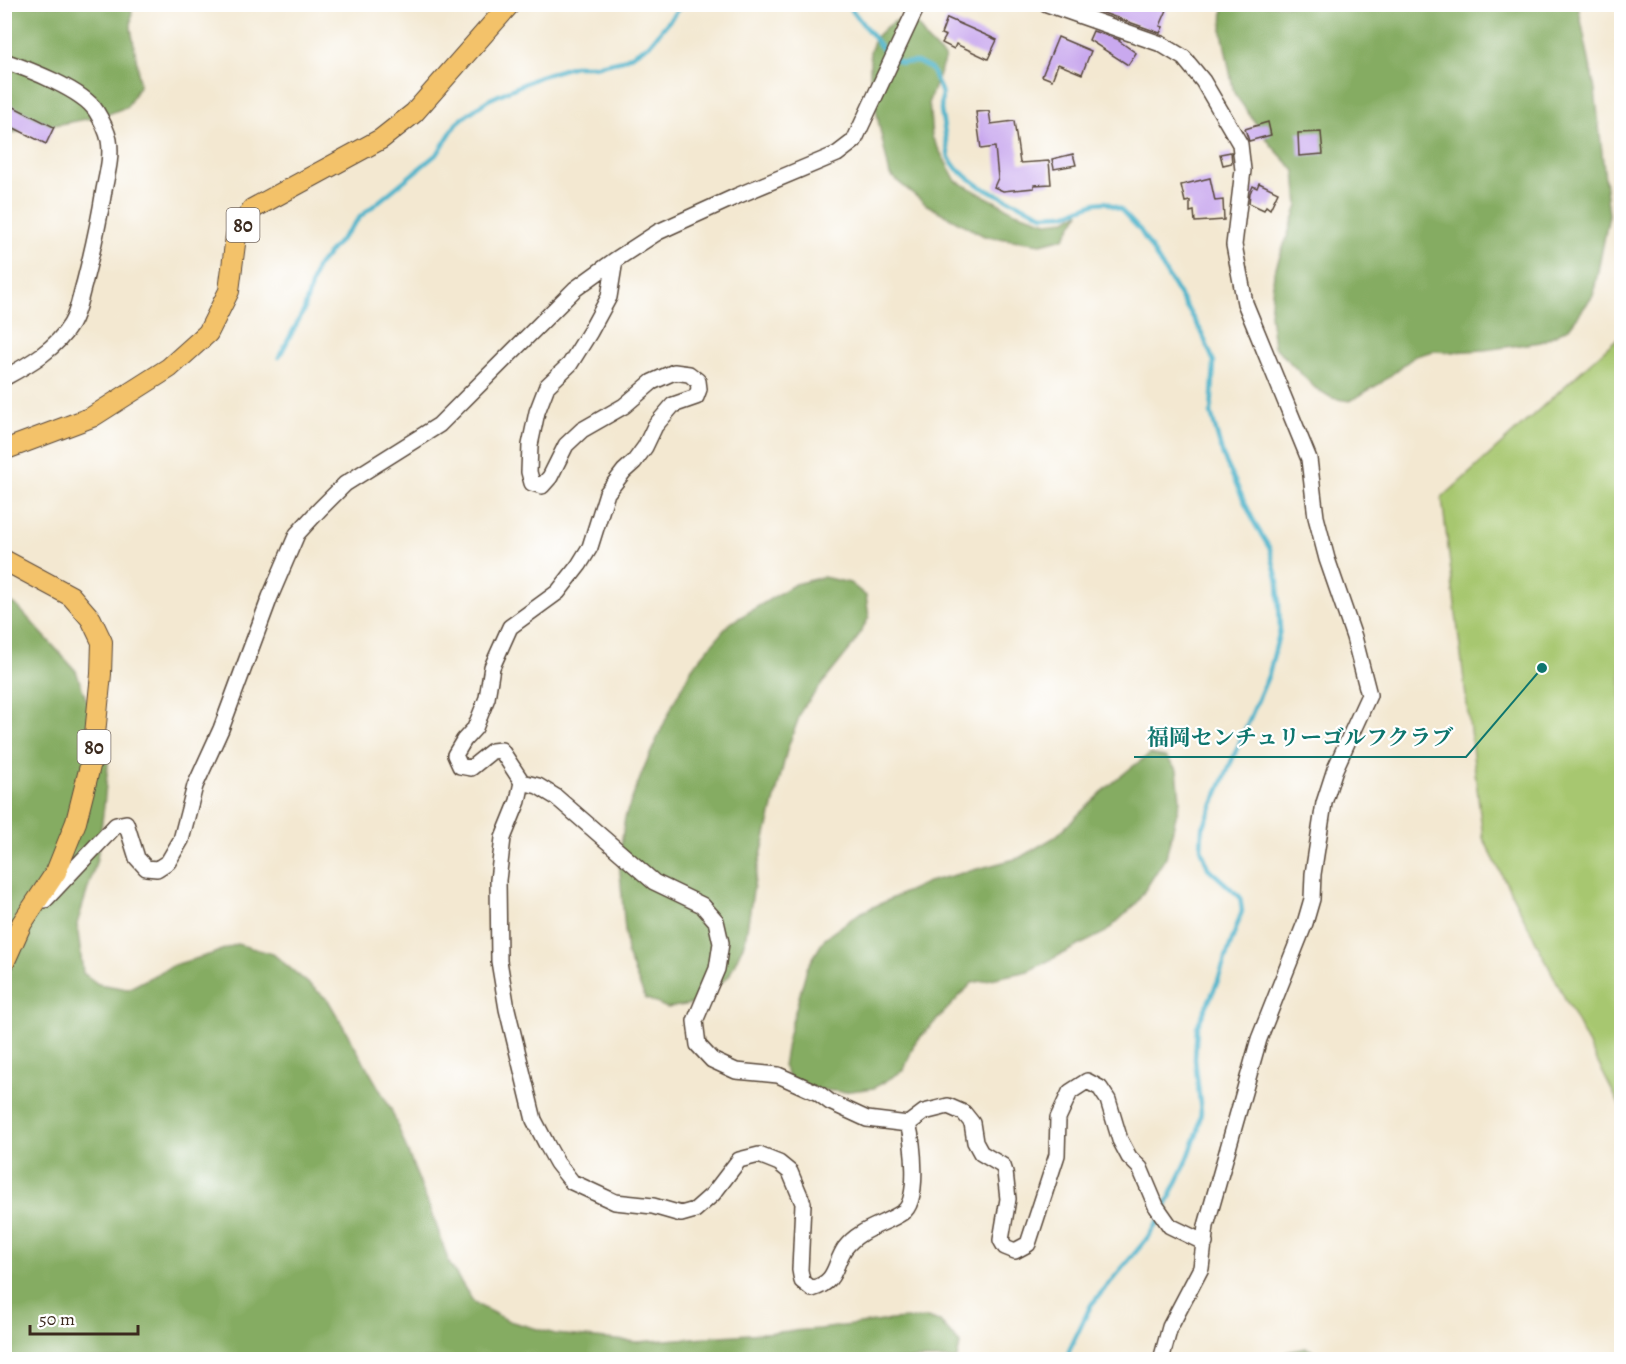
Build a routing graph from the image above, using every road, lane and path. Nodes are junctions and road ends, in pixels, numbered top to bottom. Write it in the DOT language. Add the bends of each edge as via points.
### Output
graph roads {
  1 [pos="510,4"];
  2 [pos="918,4"];
  3 [pos="1047,4"];
  4 [pos="4,61"];
  5 [pos="615,260"];
  6 [pos="4,378"];
  7 [pos="4,450"];
  8 [pos="4,560"];
  9 [pos="522,782"];
  10 [pos="22,923"];
  11 [pos="4,963"];
  12 [pos="908,1124"];
  13 [pos="1205,1243"];
  14 [pos="1161,1359"];
  1 -- 7 [label="main road, 80" via="414,113 381,139 252,209 236,236 230,291 208,333 170,368 92,417"];
  2 -- 5 [label="street" via="854,141 837,154 658,232"];
  3 -- 13 [label="street" via="1161,44 1185,58 1240,144 1243,170 1234,245 1245,303 1309,459 1316,517 1369,695 1335,768 1324,802 1312,899 1258,1039 1206,1226"];
  4 -- 6 [label="street" via="86,100 109,140 110,159 94,246 71,324 50,349"];
  5 -- 9 [label="street" via="609,297 591,332 543,395 530,445 532,483 542,486 566,445 652,382 674,372 689,374 698,381 699,390 696,397 673,405 607,493 590,547 558,592 510,627 492,667 487,698 475,728 455,755 460,766 471,768 492,751 501,750"];
  5 -- 10 [label="street" via="575,289 439,425 345,484 297,534 195,786 181,840 168,862 157,870 146,868 137,858 126,823 116,825"];
  8 -- 10 [label="main road, 80" via="71,596 91,620 102,642 93,754 76,822 56,872"];
  9 -- 12 [label="street" via="556,797 654,882 702,905 716,921 722,943 717,969 695,1021 698,1045 712,1060 736,1071 778,1075 867,1119"];
  9 -- 12 [label="street" via="500,859 499,961 534,1120 572,1182 615,1202 681,1214 695,1210 713,1194 739,1160 759,1155 779,1163 790,1172 803,1203 800,1270 802,1281 812,1289 824,1285 845,1249 860,1233 905,1211 912,1198 913,1181"];
  10 -- 11 [label="main road, 80"];
  12 -- 13 [label="street" via="924,1112 948,1106 964,1113 972,1123 981,1153 1003,1166 1008,1199 1001,1240 1005,1247 1015,1251 1028,1244 1057,1155 1058,1118 1070,1092 1087,1080 1100,1088 1108,1100 1120,1140 1140,1168 1156,1206 1170,1226"];
  13 -- 14 [label="street" via="1201,1268 1170,1327"];
}
